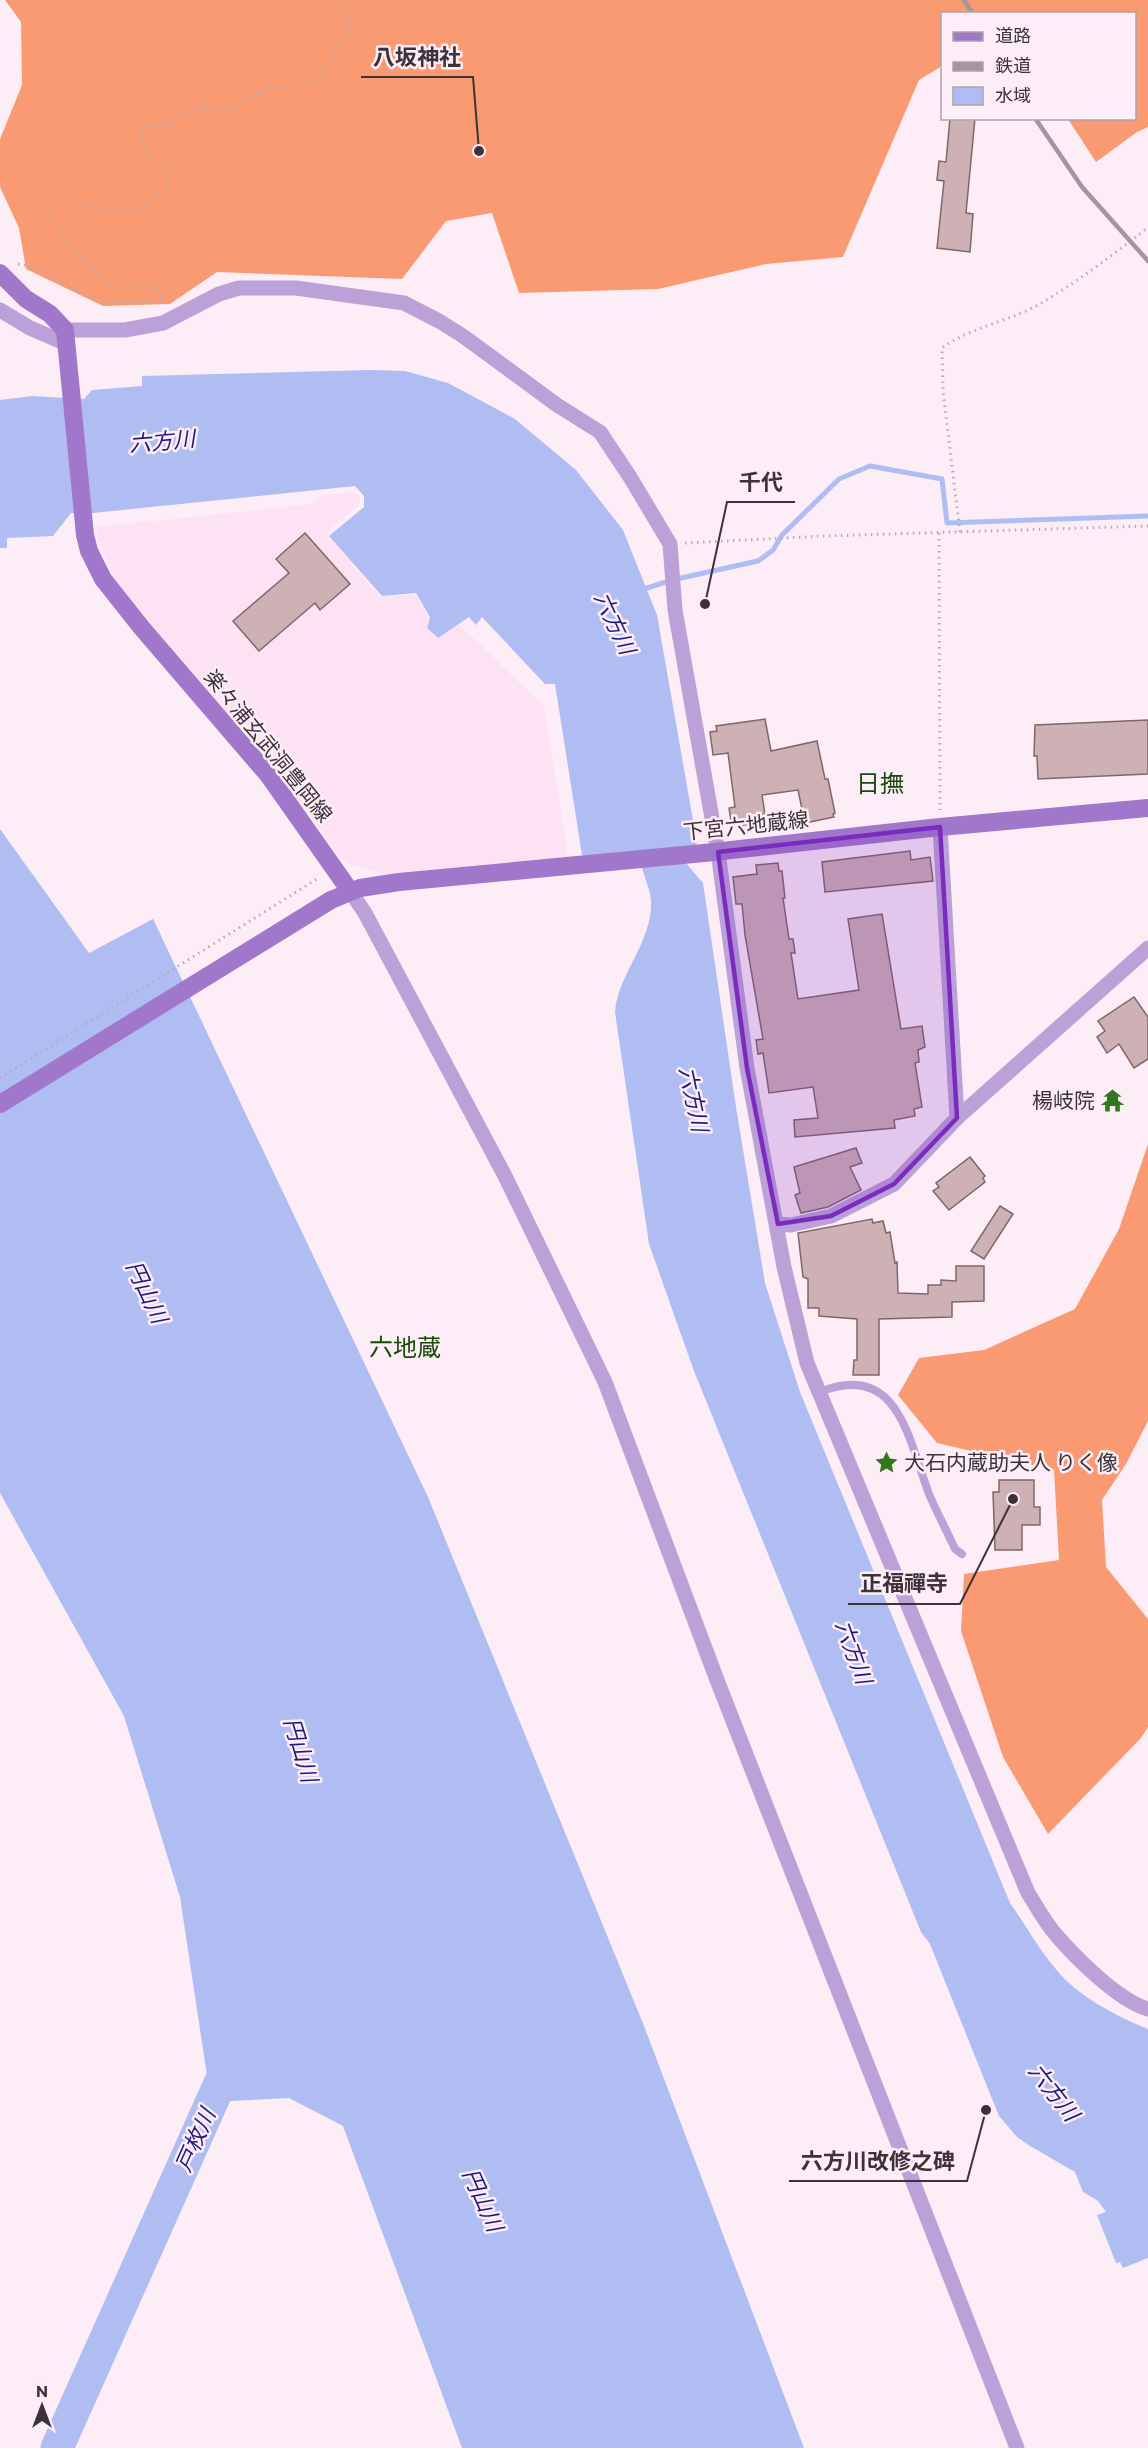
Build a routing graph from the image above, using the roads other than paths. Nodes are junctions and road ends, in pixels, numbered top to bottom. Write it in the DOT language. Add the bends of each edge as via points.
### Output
graph roads {
  1 [pos="0,273"];
  2 [pos="1,311"];
  3 [pos="66,337"];
  4 [pos="1148,808"];
  5 [pos="940,827"];
  6 [pos="711,852"];
  7 [pos="350,891"];
  8 [pos="1148,948"];
  9 [pos="0,1104"];
  10 [pos="957,1118"];
  11 [pos="778,1224"];
  12 [pos="820,1392"];
  13 [pos="962,1554"];
  14 [pos="1148,2009"];
  15 [pos="1017,2448"];
  1 -- 3 [label="main road" via="26,299 50,314"];
  2 -- 3 [label="street" via="30,328"];
  3 -- 6 [label="street" via="163,323 238,288 296,288 404,303 463,336 600,432 670,544 675,610"];
  3 -- 7 [label="main road, 楽々浦玄武洞豊岡線" via="89,551 104,579 268,776"];
  4 -- 5 [label="main road, 下宮六地蔵線"];
  5 -- 6 [label="main road, 下宮六地蔵線"];
  5 -- 10 [label="street"];
  6 -- 7 [label="main road, 下宮六地蔵線" via="376,884"];
  6 -- 11 [label="street"];
  7 -- 9 [label="main road"];
  7 -- 15 [label="street" via="506,1176 605,1382 721,1691"];
  8 -- 10 [label="street"];
  10 -- 11 [label="street" via="894,1184 831,1216"];
  11 -- 12 [label="street" via="784,1267 805,1352"];
  12 -- 13 [label="lane" via="848,1384 868,1388 886,1398 909,1432 930,1495 955,1549"];
  12 -- 14 [label="street" via="1028,1893 1056,1935 1086,1966 1113,1989"];
}
